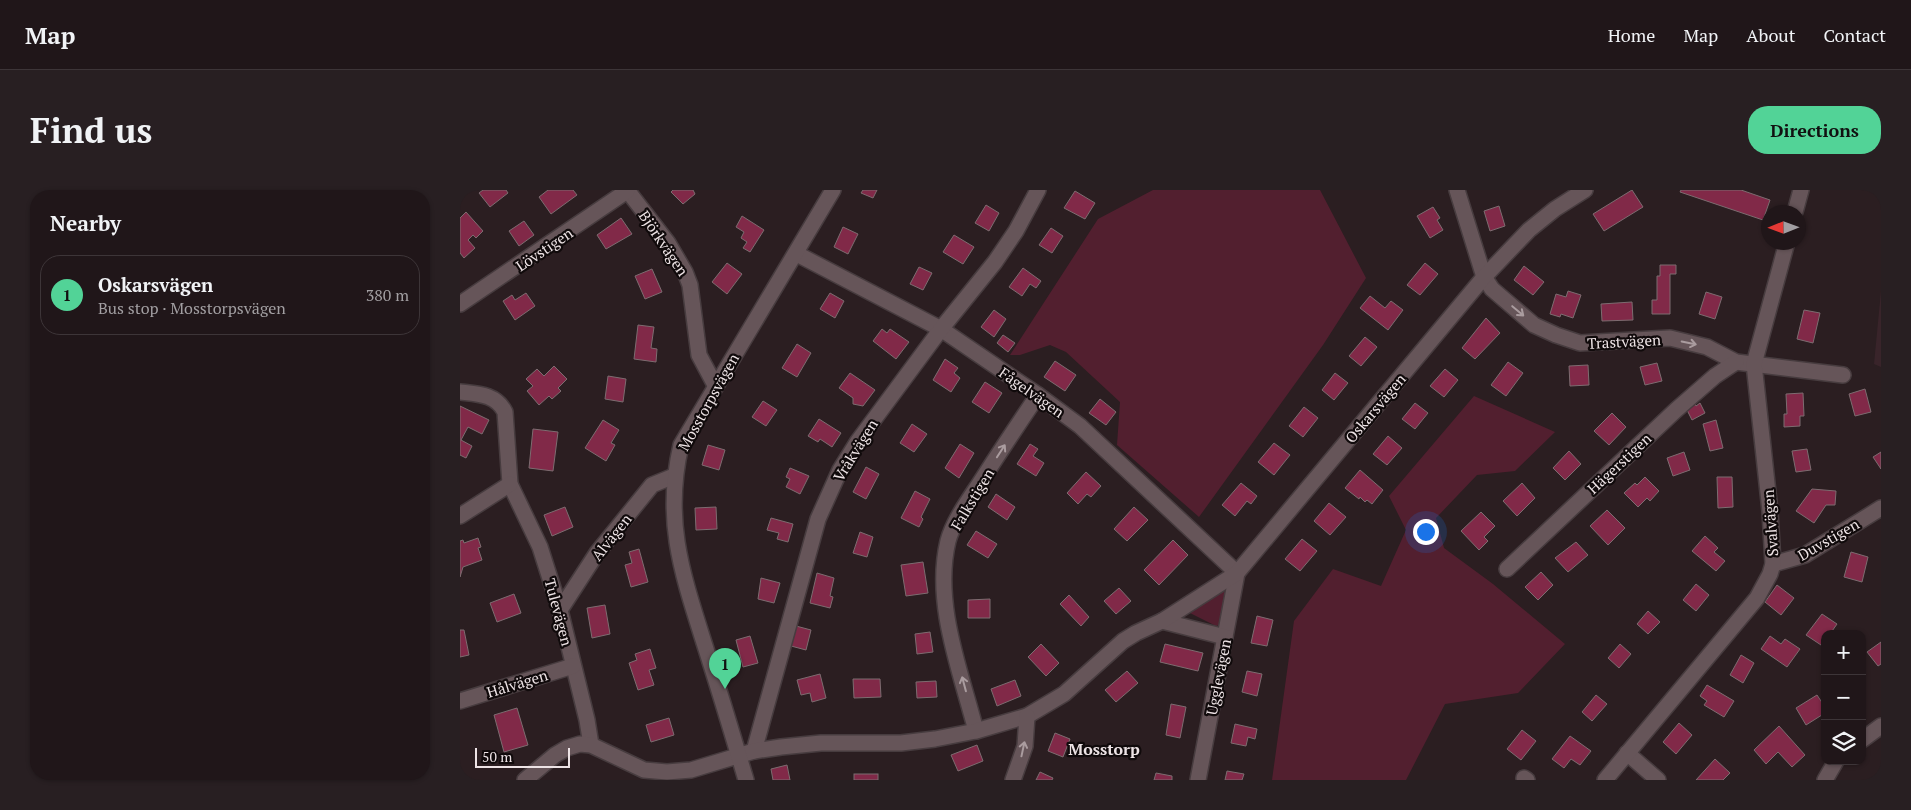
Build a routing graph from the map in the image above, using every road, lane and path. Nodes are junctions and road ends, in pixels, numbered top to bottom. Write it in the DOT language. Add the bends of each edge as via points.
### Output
graph roads {
  1 [pos="833,190"];
  2 [pos="1038,190"];
  3 [pos="1457,190"];
  4 [pos="1585,190"];
  5 [pos="1801,190"];
  6 [pos="627,191"];
  7 [pos="1797,205"];
  8 [pos="1785,250"];
  9 [pos="797,254"];
  10 [pos="1484,277"];
  11 [pos="460,304"];
  12 [pos="941,329"];
  13 [pos="1736,362"];
  14 [pos="1754,364"];
  15 [pos="1843,375"];
  16 [pos="715,385"];
  17 [pos="460,392"];
  18 [pos="1038,395"];
  19 [pos="674,476"];
  20 [pos="510,484"];
  21 [pos="1881,508"];
  22 [pos="460,516"];
  23 [pos="1773,564"];
  24 [pos="1507,569"];
  25 [pos="1237,573"];
  26 [pos="560,610"];
  27 [pos="1162,621"];
  28 [pos="1225,637"];
  29 [pos="573,666"];
  30 [pos="460,701"];
  31 [pos="1027,716"];
  32 [pos="1881,726"];
  33 [pos="976,732"];
  34 [pos="1866,737"];
  35 [pos="591,745"];
  36 [pos="746,753"];
  37 [pos="1627,753"];
  38 [pos="1834,765"];
  39 [pos="525,780"];
  40 [pos="746,780"];
  41 [pos="1013,780"];
  42 [pos="1198,780"];
  43 [pos="1605,780"];
  44 [pos="1658,780"];
  45 [pos="1825,780"];
  1 -- 9 [label="street, Mosstorpsvägen"];
  2 -- 12 [label="street, Vråkvägen" via="1016,232"];
  3 -- 10 [label="street, Trastvägen"];
  4 -- 10 [label="street, Oskarsvägen" via="1529,230"];
  5 -- 7 [label="street"];
  6 -- 11 [label="street, Lövstigen"];
  6 -- 16 [label="street, Björkvägen" via="686,272 699,355"];
  8 -- 14 [label="street, Svalvägen"];
  9 -- 12 [label="street, Fågelvägen"];
  9 -- 16 [label="street, Mosstorpsvägen"];
  10 -- 13 [label="street, Trastvägen, one-way" via="1492,289 1534,325 1556,335 1580,343 1670,338 1707,347"];
  10 -- 25 [label="street, Oskarsvägen"];
  12 -- 18 [label="street, Fågelvägen"];
  12 -- 36 [label="street, Vråkvägen" via="858,441 828,495"];
  13 -- 14 [label="street, Trastvägen"];
  13 -- 24 [label="street, Hägerstigen" via="1668,417"];
  14 -- 15 [label="street, Trastvägen"];
  14 -- 23 [label="street, Svalvägen"];
  16 -- 19 [label="street, Mosstorpsvägen" via="681,445"];
  17 -- 20 [label="street, Tulevägen" via="493,398 506,412"];
  18 -- 25 [label="street, Fågelvägen" via="1080,426"];
  33 -- 18 [label="street, Falkstigen, one-way" via="946,600 944,577 949,540 968,500"];
  19 -- 26 [label="street, Alvägen" via="652,485 598,553"];
  19 -- 36 [label="street, Mosstorpsvägen" via="674,522 681,570"];
  20 -- 22 [label="street"];
  20 -- 26 [label="street, Tulevägen" via="540,547"];
  21 -- 23 [label="street, Duvstigen" via="1805,556"];
  23 -- 37 [label="street, Svalvägen" via="1757,598"];
  25 -- 27 [label="street, Oskarsvägen"];
  25 -- 28 [label="street, Ugglevägen"];
  26 -- 29 [label="street, Tulevägen"];
  27 -- 28 [label="street"];
  27 -- 31 [label="street, Oskarsvägen" via="1123,641 1064,694"];
  28 -- 42 [label="street, Ugglevägen"];
  29 -- 30 [label="street, Hålvägen"];
  29 -- 35 [label="street, Tulevägen"];
  31 -- 33 [label="street, Oskarsvägen"];
  41 -- 31 [label="street, one-way" via="1024,746"];
  32 -- 34 [label="street"];
  33 -- 36 [label="street, Oskarsvägen" via="900,743 821,743"];
  35 -- 36 [label="street, Oskarsvägen" via="655,772 691,770"];
  35 -- 39 [label="street" via="567,748"];
  36 -- 40 [label="street, Mosstorpsvägen"];
  37 -- 43 [label="street, Svalvägen"];
  37 -- 44 [label="street"];
  38 -- 45 [label="street"];
}
